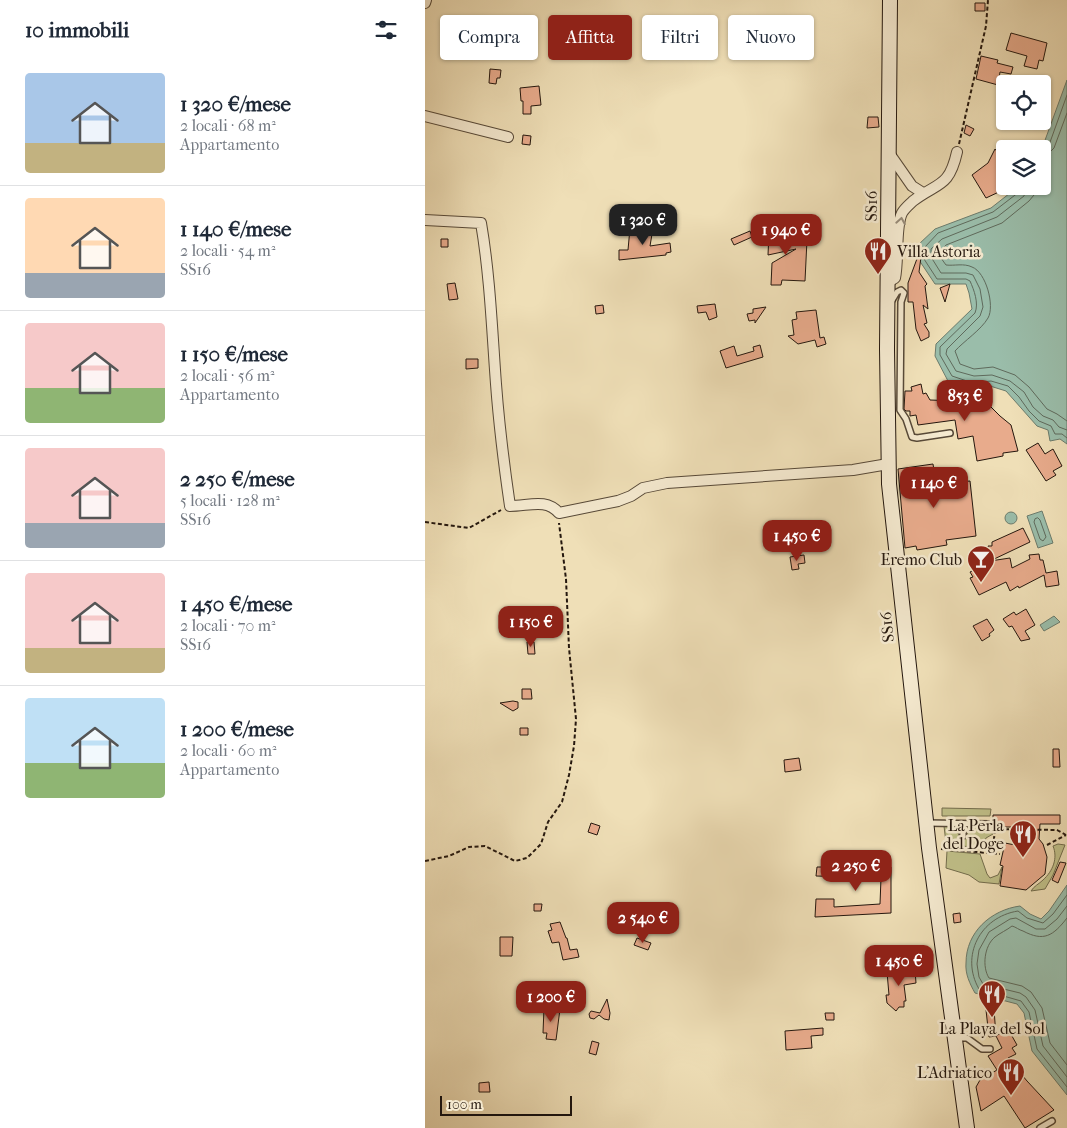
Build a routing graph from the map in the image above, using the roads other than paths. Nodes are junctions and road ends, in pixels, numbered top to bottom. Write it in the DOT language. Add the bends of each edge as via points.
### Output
graph roads {
  1 [pos="890,0"];
  2 [pos="896,0"];
  3 [pos="425,116"];
  4 [pos="509,137"];
  5 [pos="888,152"];
  6 [pos="957,152"];
  7 [pos="923,193"];
  8 [pos="425,220"];
  9 [pos="887,283"];
  10 [pos="887,307"];
  11 [pos="950,433"];
  12 [pos="888,464"];
  13 [pos="926,823"];
  14 [pos="963,824"];
  15 [pos="989,824"];
  16 [pos="963,836"];
  17 [pos="955,1038"];
  18 [pos="990,1049"];
  19 [pos="1053,1121"];
  20 [pos="967,1128"];
  21 [pos="1040,1128"];
  1 -- 2 [label="lane"];
  1 -- 5 [label="main road, SS16"];
  3 -- 4 [label="street"];
  5 -- 7 [label="street" via="912,186"];
  5 -- 9 [label="main road, SS16"];
  6 -- 7 [label="street" via="953,169 946,179"];
  9 -- 7 [label="street, one-way" via="895,278 902,213"];
  8 -- 12 [label="street" via="481,223 510,506 541,503 553,506 559,513 618,501 643,488 667,483"];
  9 -- 10 [label="main road, SS16"];
  10 -- 11 [label="lane" via="901,290 900,410 911,437"];
  10 -- 12 [label="main road, SS16"];
  12 -- 13 [label="main road, SS16"];
  13 -- 14 [label="lane"];
  13 -- 17 [label="main road, SS16"];
  14 -- 15 [label="lane"];
  14 -- 16 [label="lane"];
  17 -- 18 [label="lane" via="967,1038 982,1049"];
  17 -- 20 [label="main road, SS16"];
  19 -- 21 [label="lane"];
}
